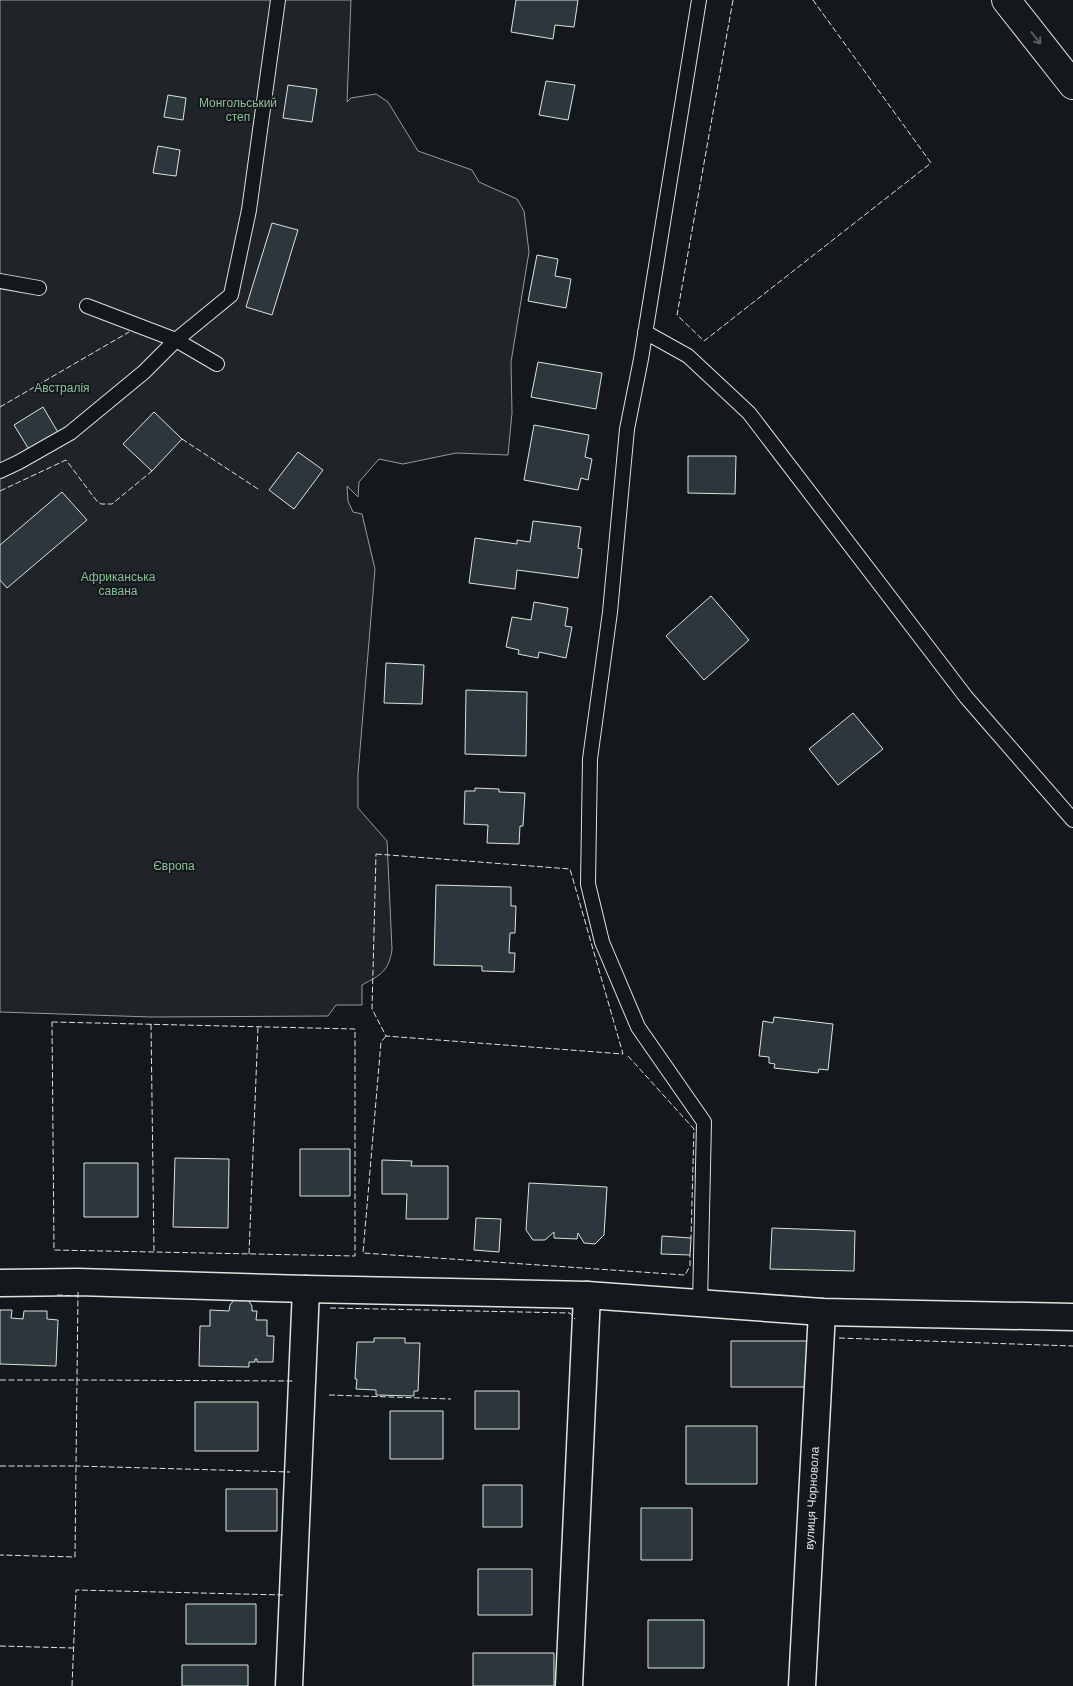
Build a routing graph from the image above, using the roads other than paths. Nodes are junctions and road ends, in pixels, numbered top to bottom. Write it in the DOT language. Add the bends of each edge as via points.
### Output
graph roads {
  1 [pos="278,0"];
  2 [pos="699,0"];
  3 [pos="1006,0"];
  4 [pos="1073,85"];
  5 [pos="0,281"];
  6 [pos="39,288"];
  7 [pos="86,306"];
  8 [pos="645,332"];
  9 [pos="176,340"];
  10 [pos="217,364"];
  11 [pos="0,471"];
  12 [pos="1073,820"];
  13 [pos="0,1283"];
  14 [pos="306,1289"];
  15 [pos="586,1295"];
  16 [pos="700,1303"];
  17 [pos="822,1312"];
  18 [pos="1073,1317"];
  19 [pos="289,1686"];
  20 [pos="569,1686"];
  21 [pos="802,1686"];
  1 -- 9 [label="lane" via="249,210 231,295"];
  2 -- 8 [label="lane"];
  3 -- 4 [label="highway, one-way"];
  5 -- 6 [label="lane"];
  7 -- 9 [label="lane"];
  8 -- 12 [label="lane" via="688,356 749,413 966,697"];
  8 -- 16 [label="lane" via="627,429 610,612 590,759 588,884 602,942 638,1027 704,1122"];
  9 -- 10 [label="lane"];
  9 -- 11 [label="lane" via="144,372 70,433"];
  13 -- 14 [label="street" via="78,1282"];
  14 -- 15 [label="street"];
  14 -- 19 [label="street"];
  15 -- 16 [label="street"];
  15 -- 20 [label="street"];
  16 -- 17 [label="street"];
  17 -- 18 [label="street"];
  17 -- 21 [label="street, вулиця Чорновола"];
}
